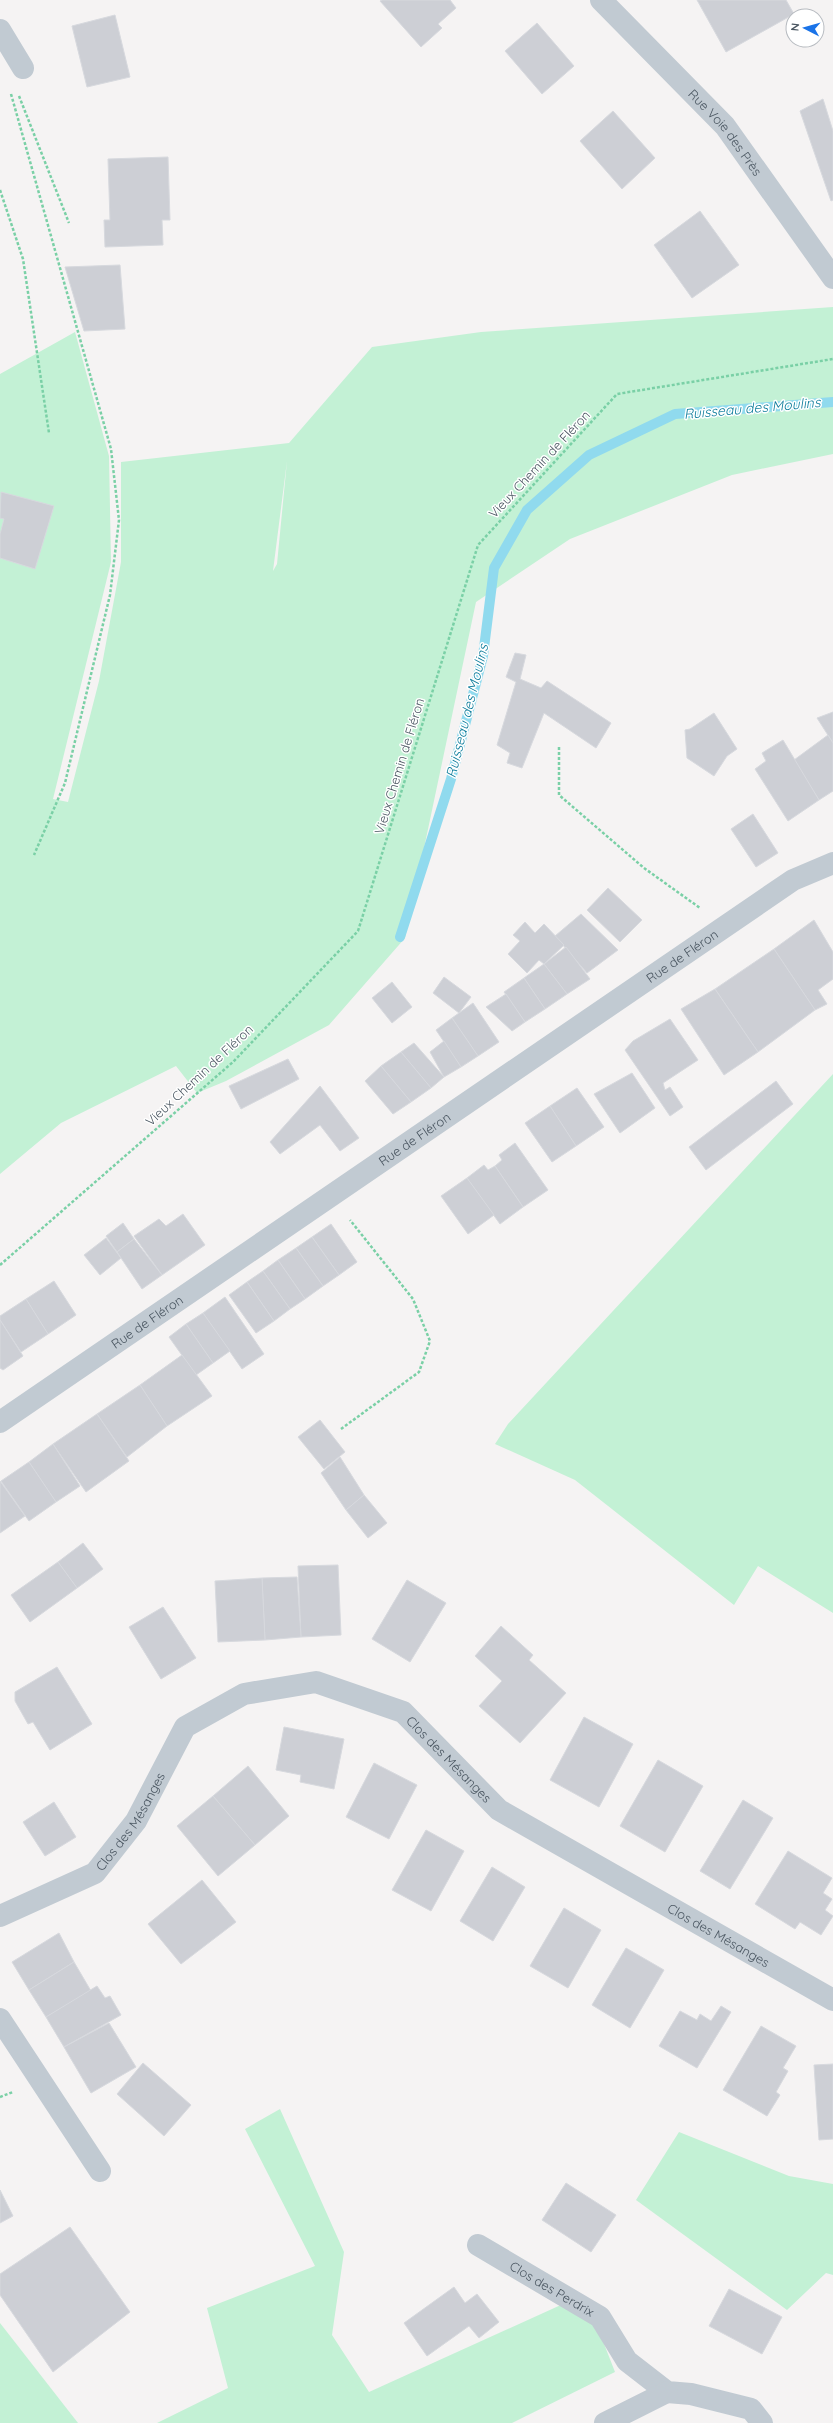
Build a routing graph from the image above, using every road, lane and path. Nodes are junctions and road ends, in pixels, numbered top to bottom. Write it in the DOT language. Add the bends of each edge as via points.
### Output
graph roads {
  1 [pos="601,0"];
  2 [pos="0,30"];
  3 [pos="20,75"];
  4 [pos="0,190"];
  5 [pos="69,224"];
  6 [pos="833,278"];
  7 [pos="833,359"];
  8 [pos="49,433"];
  9 [pos="559,747"];
  10 [pos="34,856"];
  11 [pos="833,863"];
  12 [pos="728,924"];
  13 [pos="331,1196"];
  14 [pos="0,1264"];
  15 [pos="0,1422"];
  16 [pos="342,1429"];
  17 [pos="0,1916"];
  18 [pos="833,2000"];
  19 [pos="0,2019"];
  20 [pos="100,2171"];
  21 [pos="478,2245"];
  22 [pos="667,2392"];
  23 [pos="605,2423"];
  24 [pos="762,2423"];
  1 -- 6 [label="street, Rue Voie des Près" via="725,126"];
  2 -- 3 [label="street"];
  3 -- 5 [label="path" via="19,97"];
  3 -- 10 [label="path" via="10,92 111,449 119,520 110,595 65,783"];
  4 -- 8 [label="path" via="23,259"];
  7 -- 14 [label="path, Vieux Chemin de Fléron" via="617,394 606,405 478,545 358,931 233,1062"];
  9 -- 12 [label="path" via="559,795 644,868 703,910"];
  11 -- 12 [label="street, Rue de Fléron" via="793,880"];
  12 -- 13 [label="street, Rue de Fléron"];
  13 -- 15 [label="street, Rue de Fléron"];
  13 -- 16 [label="path" via="413,1299 430,1341 419,1372"];
  17 -- 18 [label="street, Clos des Mésanges" via="95,1874 136,1821 185,1727 244,1694 316,1682 404,1712 498,1810"];
  19 -- 20 [label="street"];
  21 -- 22 [label="street, Clos des Perdrix" via="600,2317 627,2361"];
  22 -- 23 [label="street"];
  22 -- 24 [label="street" via="691,2394 751,2409"];
}
